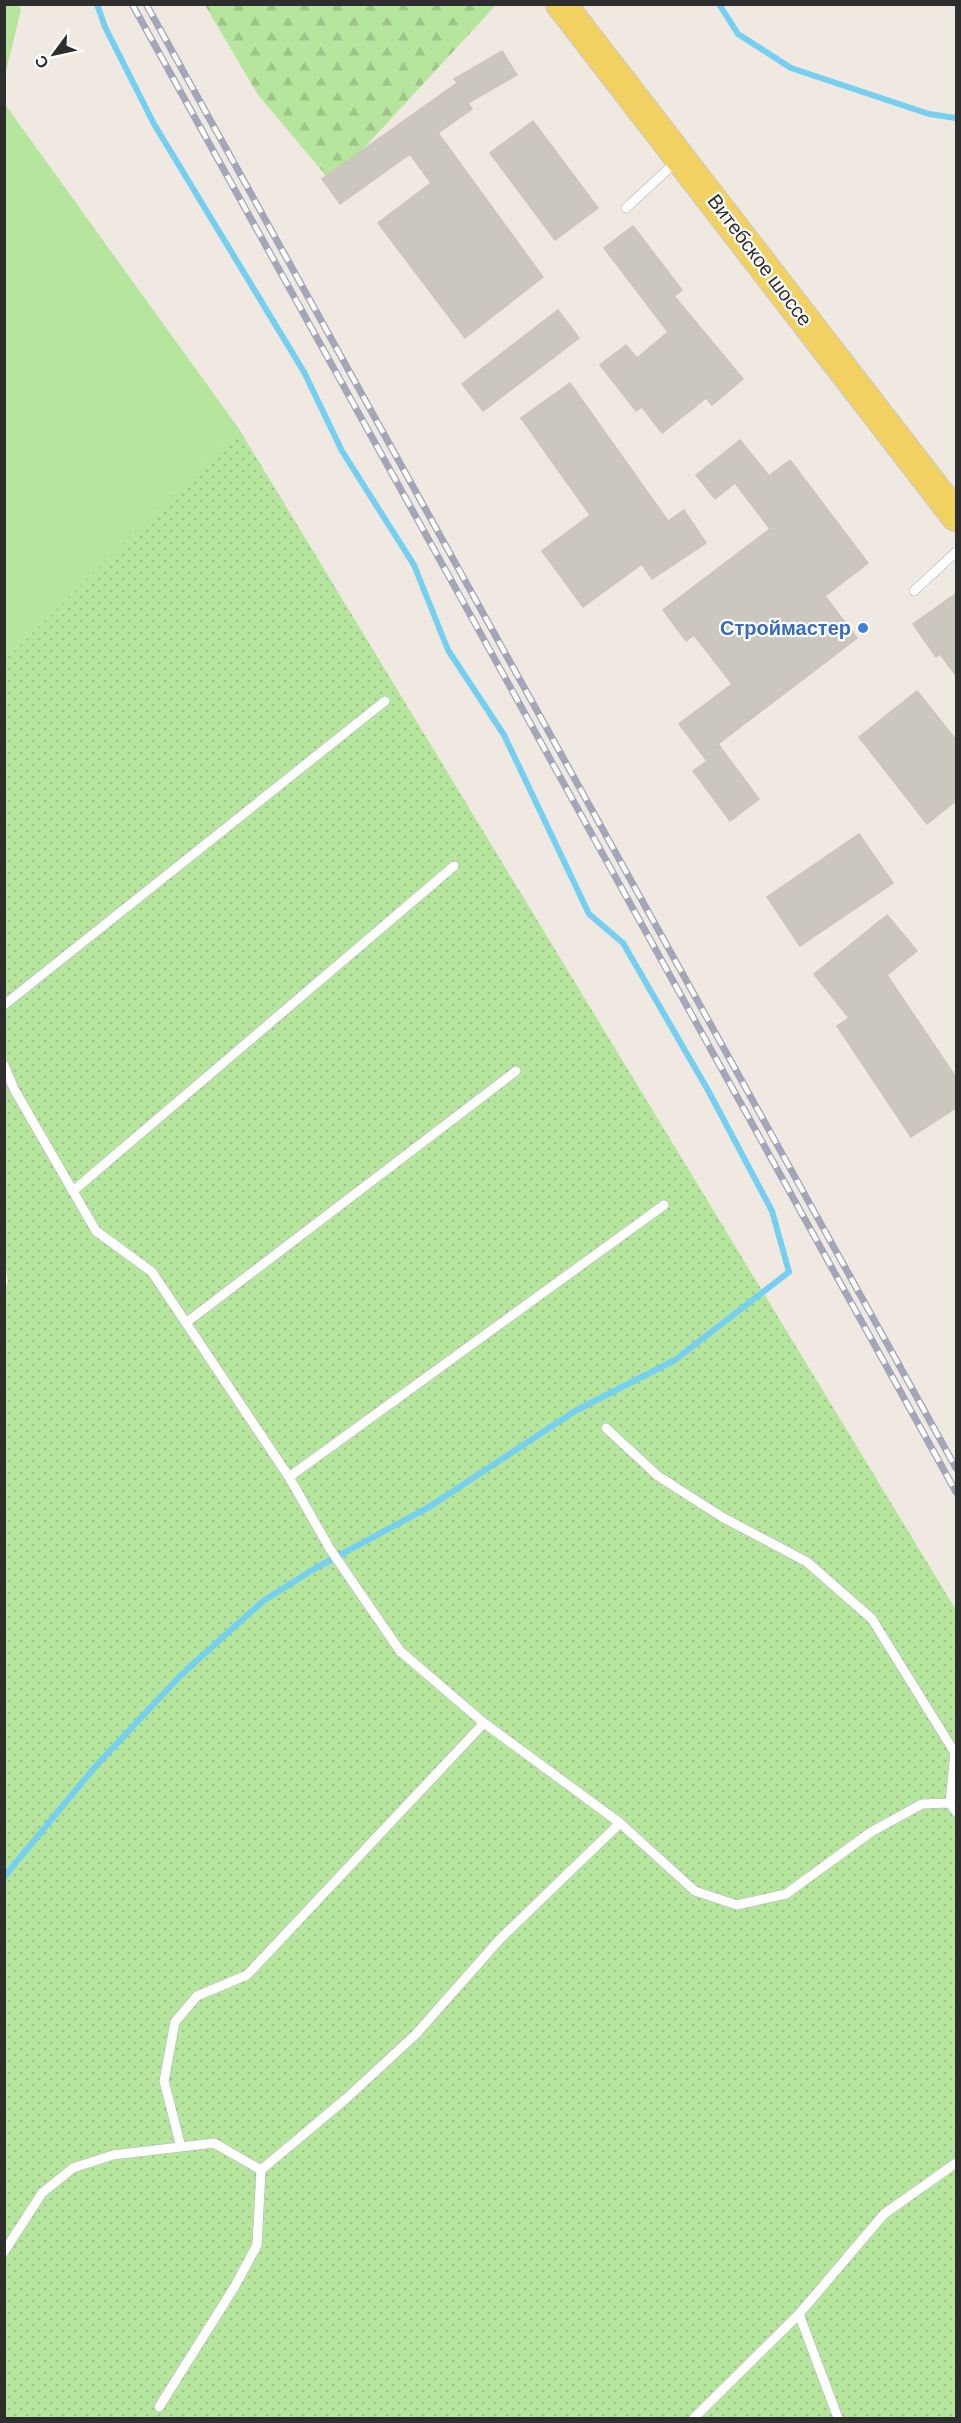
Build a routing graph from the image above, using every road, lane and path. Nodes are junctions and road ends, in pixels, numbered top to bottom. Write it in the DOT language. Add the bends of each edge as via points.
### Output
graph roads {
  1 [pos="561,4"];
  2 [pos="681,157"];
  3 [pos="626,208"];
  4 [pos="957,516"];
  5 [pos="957,552"];
  6 [pos="914,591"];
  7 [pos="385,701"];
  8 [pos="454,866"];
  9 [pos="4,1005"];
  10 [pos="4,1065"];
  11 [pos="516,1071"];
  12 [pos="73,1191"];
  13 [pos="664,1205"];
  14 [pos="187,1322"];
  15 [pos="606,1428"];
  16 [pos="289,1477"];
  17 [pos="484,1723"];
  18 [pos="950,1803"];
  19 [pos="957,1812"];
  20 [pos="620,1823"];
  21 [pos="181,2147"];
  22 [pos="957,2163"];
  23 [pos="261,2170"];
  24 [pos="4,2252"];
  25 [pos="799,2314"];
  26 [pos="159,2407"];
  27 [pos="694,2418"];
  28 [pos="838,2418"];
  1 -- 2 [label="main road, Витебское шоссе"];
  2 -- 3 [label="lane"];
  2 -- 4 [label="main road, Витебское шоссе"];
  5 -- 6 [label="lane"];
  7 -- 9 [label="lane"];
  8 -- 12 [label="lane"];
  10 -- 12 [label="lane"];
  11 -- 14 [label="lane"];
  12 -- 14 [label="lane" via="96,1231 152,1272"];
  13 -- 16 [label="lane"];
  14 -- 16 [label="lane"];
  15 -- 18 [label="lane" via="658,1476 722,1517 807,1562 872,1619 956,1753"];
  16 -- 17 [label="lane" via="330,1549 400,1651"];
  17 -- 20 [label="lane"];
  17 -- 21 [label="lane" via="247,1975 197,1996 175,2022 164,2081"];
  18 -- 19 [label="lane"];
  18 -- 20 [label="lane" via="922,1803 871,1833 786,1894 736,1905 695,1891"];
  20 -- 23 [label="lane" via="500,1939 416,2034"];
  21 -- 23 [label="lane" via="214,2144"];
  21 -- 24 [label="lane" via="113,2155 73,2168 42,2193"];
  22 -- 25 [label="lane" via="884,2214"];
  23 -- 26 [label="lane" via="256,2245 235,2286"];
  25 -- 27 [label="lane"];
  25 -- 28 [label="lane"];
}
